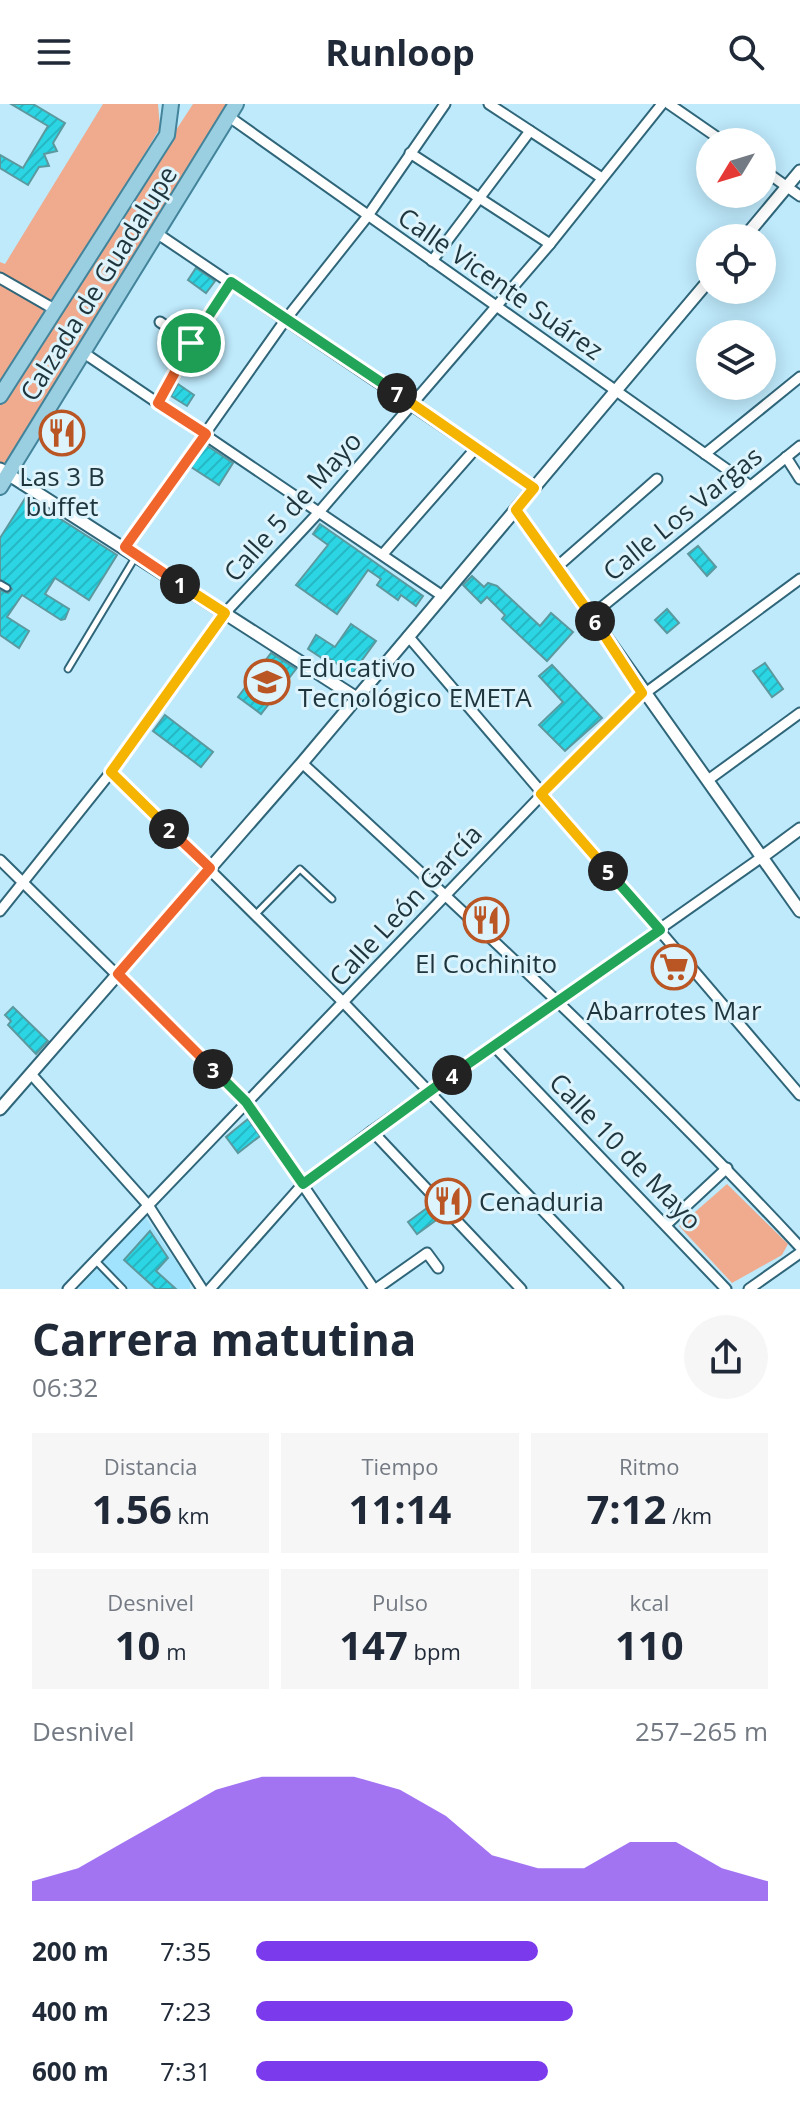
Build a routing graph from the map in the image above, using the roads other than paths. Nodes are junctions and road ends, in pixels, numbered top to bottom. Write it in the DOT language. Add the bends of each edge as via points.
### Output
graph roads {
  1 [pos="171,104"];
  2 [pos="445,104"];
  3 [pos="489,104"];
  4 [pos="662,104"];
  5 [pos="669,104"];
  6 [pos="232,110"];
  7 [pos="704,128"];
  8 [pos="530,131"];
  9 [pos="410,153"];
  10 [pos="800,171"];
  11 [pos="602,178"];
  12 [pos="776,179"];
  13 [pos="787,186"];
  14 [pos="800,196"];
  15 [pos="481,198"];
  16 [pos="367,217"];
  17 [pos="756,224"];
  18 [pos="158,234"];
  19 [pos="550,244"];
  20 [pos="432,261"];
  21 [pos="0,278"];
  22 [pos="231,282"];
  23 [pos="696,296"];
  24 [pos="495,305"];
  25 [pos="54,309"];
  26 [pos="286,319"];
  27 [pos="160,322"];
  28 [pos="191,343"];
  29 [pos="84,353"];
  30 [pos="800,377"];
  31 [pos="2,389"];
  32 [pos="617,391"];
  33 [pos="158,403"];
  34 [pos="411,403"];
  35 [pos="206,434"];
  36 [pos="800,446"];
  37 [pos="476,448"];
  38 [pos="705,454"];
  39 [pos="786,457"];
  40 [pos="3,477"];
  41 [pos="657,479"];
  42 [pos="800,479"];
  43 [pos="749,485"];
  44 [pos="534,488"];
  45 [pos="516,510"];
  46 [pos="320,511"];
  47 [pos="125,547"];
  48 [pos="383,554"];
  49 [pos="137,555"];
  50 [pos="558,566"];
  51 [pos="800,579"];
  52 [pos="0,584"];
  53 [pos="7,588"];
  54 [pos="441,595"];
  55 [pos="225,613"];
  56 [pos="592,615"];
  57 [pos="408,636"];
  58 [pos="68,669"];
  59 [pos="642,693"];
  60 [pos="355,697"];
  61 [pos="800,713"];
  62 [pos="302,763"];
  63 [pos="111,772"];
  64 [pos="708,780"];
  65 [pos="541,794"];
  66 [pos="800,829"];
  67 [pos="762,857"];
  68 [pos="0,860"];
  69 [pos="210,868"];
  70 [pos="22,883"];
  71 [pos="445,894"];
  72 [pos="332,899"];
  73 [pos="0,911"];
  74 [pos="800,911"];
  75 [pos="255,914"];
  76 [pos="660,930"];
  77 [pos="118,974"];
  78 [pos="555,1000"];
  79 [pos="343,1002"];
  80 [pos="494,1046"];
  81 [pos="31,1074"];
  82 [pos="428,1091"];
  83 [pos="800,1095"];
  84 [pos="246,1102"];
  85 [pos="0,1109"];
  86 [pos="372,1131"];
  87 [pos="727,1168"];
  88 [pos="303,1184"];
  89 [pos="148,1205"];
  90 [pos="667,1224"];
  91 [pos="800,1247"];
  92 [pos="800,1253"];
  93 [pos="95,1260"];
  94 [pos="438,1268"];
  95 [pos="117,1283"];
  96 [pos="68,1289"];
  97 [pos="112,1289"];
  98 [pos="123,1289"];
  99 [pos="202,1289"];
  100 [pos="210,1289"];
  101 [pos="375,1289"];
  102 [pos="521,1289"];
  103 [pos="618,1289"];
  104 [pos="726,1289"];
  105 [pos="749,1289"];
  1 -- 25 [label="main road, Calzada de Guadalupe" via="167,135"];
  2 -- 9 [label="street"];
  3 -- 8 [label="street"];
  4 -- 11 [label="street, Calle 5 de Mayo"];
  5 -- 7 [label="street"];
  6 -- 16 [label="street, Calle Vicente Suárez"];
  6 -- 18 [label="main road, Calzada de Guadalupe"];
  8 -- 11 [label="street"];
  8 -- 15 [label="street"];
  9 -- 15 [label="street"];
  9 -- 16 [label="street"];
  10 -- 13 [label="street"];
  11 -- 19 [label="street, Calle 5 de Mayo"];
  12 -- 13 [label="street"];
  13 -- 14 [label="street"];
  13 -- 17 [label="street"];
  15 -- 19 [label="street"];
  15 -- 20 [label="street"];
  16 -- 20 [label="street, Calle Vicente Suárez"];
  16 -- 26 [label="street"];
  18 -- 22 [label="street"];
  18 -- 29 [label="main road, Calzada de Guadalupe"];
  19 -- 24 [label="street, Calle 5 de Mayo"];
  20 -- 24 [label="street, Calle Vicente Suárez"];
  21 -- 25 [label="street"];
  22 -- 26 [label="street"];
  22 -- 28 [label="street"];
  23 -- 32 [label="street"];
  24 -- 32 [label="street, Calle Vicente Suárez"];
  24 -- 34 [label="street, Calle 5 de Mayo"];
  25 -- 31 [label="main road, Calzada de Guadalupe"];
  26 -- 34 [label="street"];
  26 -- 35 [label="street"];
  27 -- 28 [label="street"];
  28 -- 33 [label="street"];
  29 -- 33 [label="street"];
  29 -- 40 [label="main road, Calzada de Guadalupe"];
  30 -- 38 [label="street"];
  32 -- 38 [label="street, Calle Vicente Suárez"];
  32 -- 44 [label="street"];
  33 -- 35 [label="street"];
  34 -- 37 [label="street"];
  34 -- 46 [label="street, Calle 5 de Mayo"];
  35 -- 46 [label="street"];
  35 -- 47 [label="street"];
  36 -- 39 [label="street, Calle Los Vargas"];
  37 -- 44 [label="street"];
  37 -- 48 [label="street"];
  38 -- 43 [label="street, Calle Vicente Suárez"];
  39 -- 42 [label="street"];
  39 -- 43 [label="street, Calle Los Vargas"];
  40 -- 47 [label="street"];
  41 -- 50 [label="street"];
  43 -- 56 [label="street, Calle Los Vargas"];
  44 -- 45 [label="street"];
  45 -- 50 [label="street"];
  45 -- 54 [label="street"];
  46 -- 48 [label="street"];
  46 -- 55 [label="street, Calle 5 de Mayo"];
  47 -- 49 [label="street"];
  48 -- 54 [label="street"];
  49 -- 55 [label="street"];
  49 -- 58 [label="lane"];
  50 -- 56 [label="street"];
  51 -- 59 [label="street, Calle León García"];
  52 -- 53 [label="lane"];
  54 -- 57 [label="street"];
  55 -- 60 [label="street"];
  55 -- 63 [label="street, Calle 5 de Mayo"];
  56 -- 59 [label="street"];
  57 -- 60 [label="street"];
  57 -- 65 [label="street"];
  59 -- 64 [label="street"];
  59 -- 65 [label="street, Calle León García"];
  60 -- 62 [label="street"];
  61 -- 64 [label="street"];
  62 -- 69 [label="street"];
  62 -- 71 [label="street"];
  63 -- 69 [label="street"];
  63 -- 70 [label="street, Calle 5 de Mayo"];
  64 -- 67 [label="street"];
  65 -- 71 [label="street, Calle León García"];
  65 -- 76 [label="street"];
  66 -- 67 [label="street"];
  67 -- 74 [label="street"];
  67 -- 76 [label="street"];
  68 -- 70 [label="street"];
  69 -- 75 [label="street"];
  69 -- 77 [label="street"];
  70 -- 73 [label="street, Calle 5 de Mayo"];
  70 -- 77 [label="street"];
  71 -- 78 [label="street"];
  71 -- 79 [label="street, Calle León García"];
  72 -- 75 [label="lane" via="300,869"];
  75 -- 79 [label="street"];
  76 -- 78 [label="street"];
  76 -- 83 [label="street"];
  77 -- 81 [label="street"];
  77 -- 84 [label="street"];
  78 -- 80 [label="street"];
  78 -- 87 [label="street"];
  79 -- 82 [label="street"];
  79 -- 84 [label="street, Calle León García"];
  80 -- 82 [label="street"];
  80 -- 90 [label="street, Calle 10 de Mayo"];
  81 -- 85 [label="street"];
  81 -- 89 [label="street"];
  82 -- 86 [label="street"];
  82 -- 103 [label="street"];
  84 -- 88 [label="street"];
  84 -- 89 [label="street, Calle León García"];
  86 -- 88 [label="street"];
  86 -- 102 [label="street"];
  87 -- 90 [label="street"];
  87 -- 91 [label="street"];
  88 -- 100 [label="street"];
  88 -- 101 [label="street"];
  89 -- 93 [label="street, Calle León García"];
  89 -- 99 [label="street"];
  90 -- 104 [label="street, Calle 10 de Mayo"];
  92 -- 105 [label="street"];
  93 -- 95 [label="lane"];
  93 -- 96 [label="street, Calle León García"];
  94 -- 101 [label="street" via="427,1253"];
  95 -- 97 [label="lane"];
  95 -- 98 [label="lane"];
}
